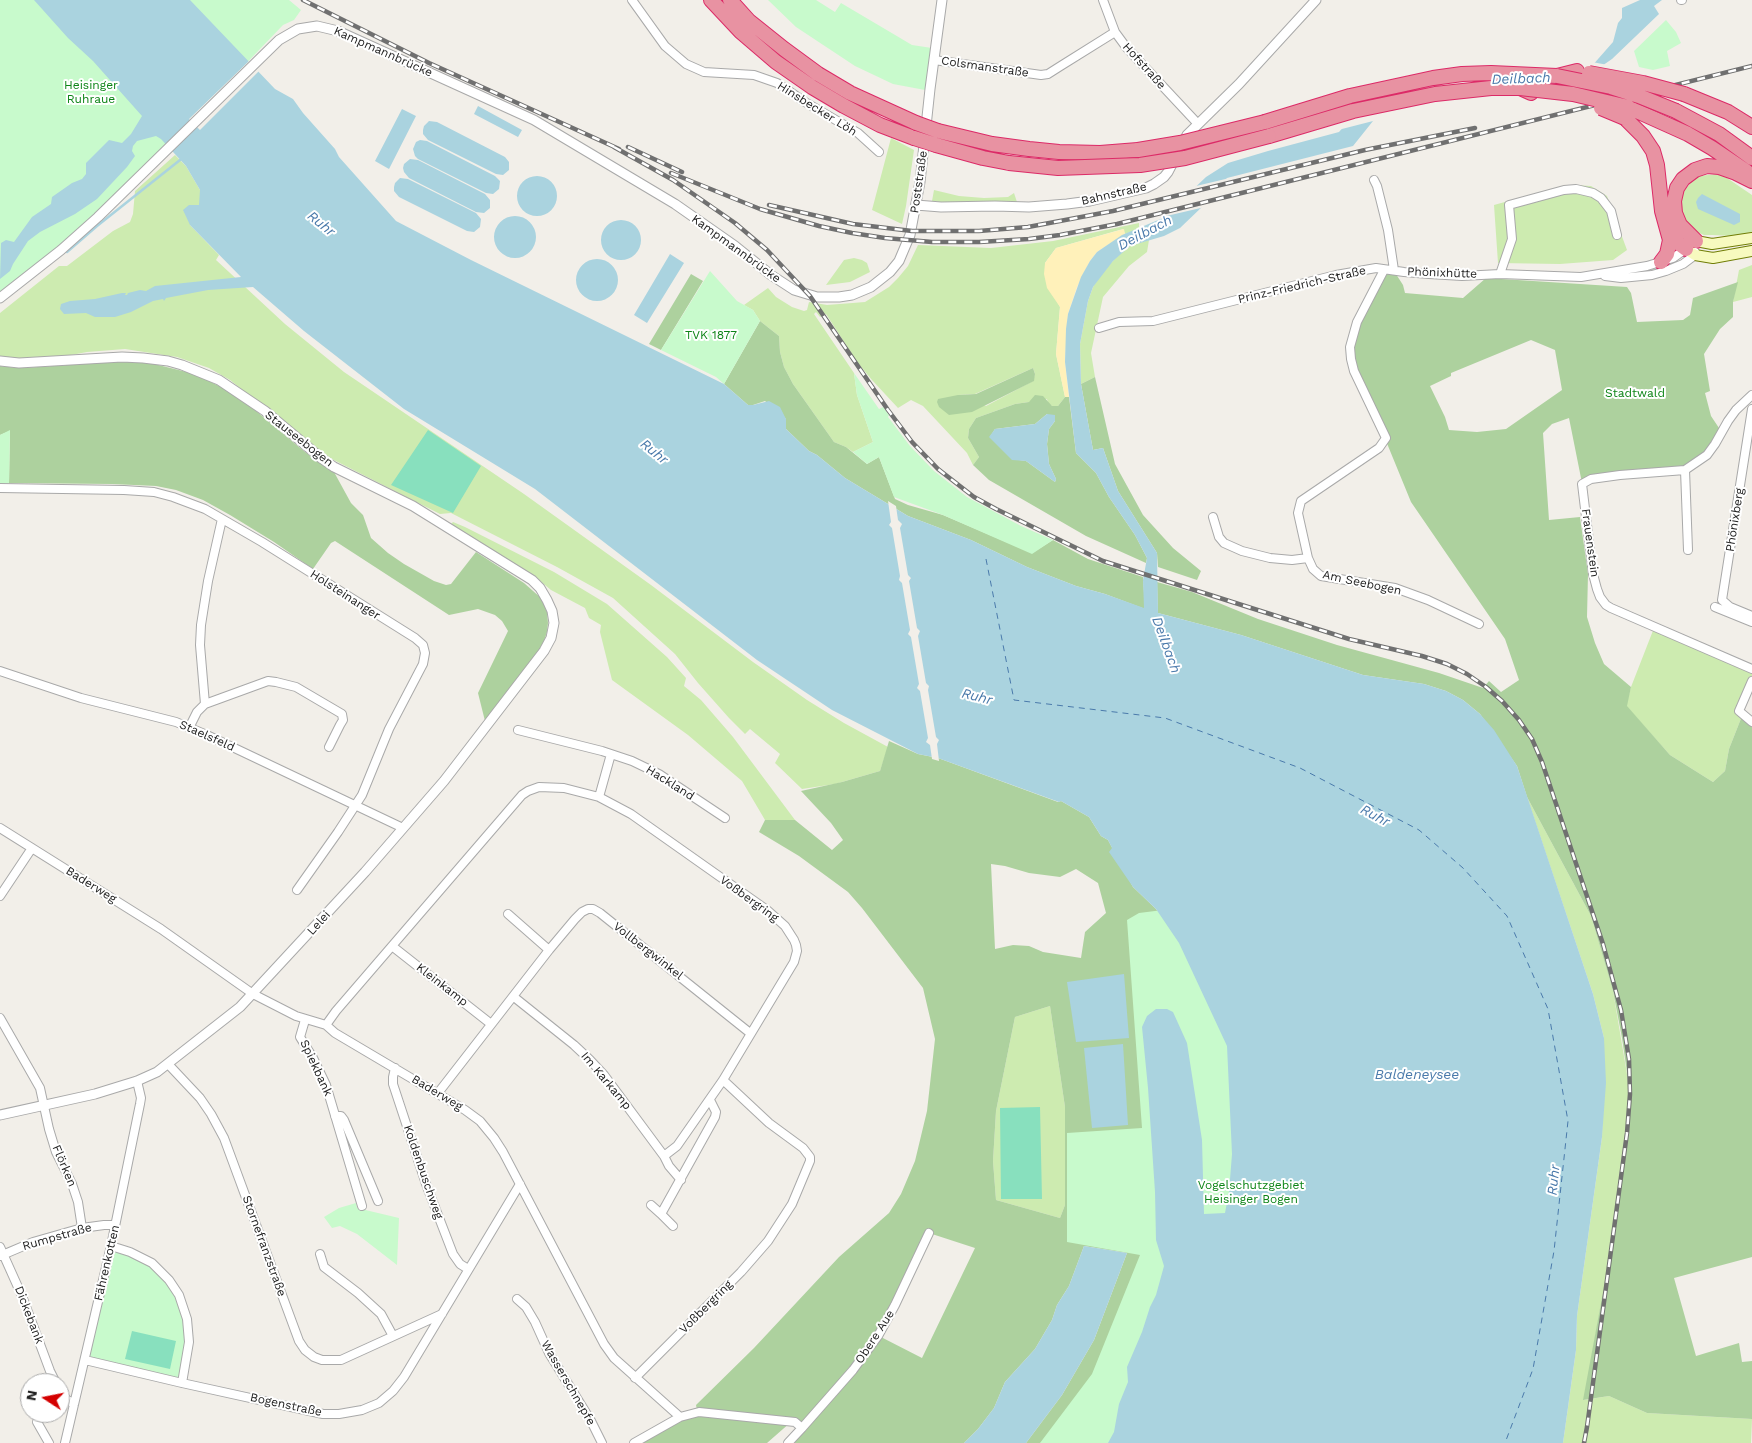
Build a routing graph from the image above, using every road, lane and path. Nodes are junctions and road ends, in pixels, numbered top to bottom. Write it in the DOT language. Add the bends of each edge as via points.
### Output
graph roads {
  1 [pos="632,0"];
  2 [pos="711,0"];
  3 [pos="730,0"];
  4 [pos="942,0"];
  5 [pos="1103,0"];
  6 [pos="1316,0"];
  7 [pos="1114,32"];
  8 [pos="934,60"];
  9 [pos="1557,76"];
  10 [pos="1627,112"];
  11 [pos="1198,124"];
  12 [pos="1752,127"];
  13 [pos="879,152"];
  14 [pos="1752,158"];
  15 [pos="1752,176"];
  16 [pos="1374,180"];
  17 [pos="1752,181"];
  18 [pos="916,204"];
  19 [pos="1668,231"];
  20 [pos="1617,235"];
  21 [pos="1752,238"];
  22 [pos="1692,248"];
  23 [pos="1752,251"];
  24 [pos="1661,262"];
  25 [pos="1384,270"];
  26 [pos="1394,270"];
  27 [pos="1500,274"];
  28 [pos="1596,276"];
  29 [pos="813,297"];
  30 [pos="0,298"];
  31 [pos="1100,328"];
  32 [pos="0,361"];
  33 [pos="1752,395"];
  34 [pos="1752,409"];
  35 [pos="1386,438"];
  36 [pos="1685,470"];
  37 [pos="0,488"];
  38 [pos="1213,517"];
  39 [pos="222,519"];
  40 [pos="1688,550"];
  41 [pos="1308,558"];
  42 [pos="1715,607"];
  43 [pos="1751,616"];
  44 [pos="554,623"];
  45 [pos="1479,624"];
  46 [pos="1752,669"];
  47 [pos="0,671"];
  48 [pos="1752,681"];
  49 [pos="205,704"];
  50 [pos="1752,722"];
  51 [pos="189,728"];
  52 [pos="518,730"];
  53 [pos="330,747"];
  54 [pos="612,754"];
  55 [pos="599,797"];
  56 [pos="355,806"];
  57 [pos="725,818"];
  58 [pos="0,828"];
  59 [pos="403,828"];
  60 [pos="32,848"];
  61 [pos="4,885"];
  62 [pos="297,890"];
  63 [pos="0,896"];
  64 [pos="508,914"];
  65 [pos="392,946"];
  66 [pos="549,950"];
  67 [pos="253,994"];
  68 [pos="514,997"];
  69 [pos="0,1018"];
  70 [pos="305,1020"];
  71 [pos="491,1024"];
  72 [pos="326,1025"];
  73 [pos="750,1033"];
  74 [pos="168,1064"];
  75 [pos="396,1068"];
  76 [pos="723,1080"];
  77 [pos="138,1081"];
  78 [pos="438,1093"];
  79 [pos="710,1100"];
  80 [pos="44,1106"];
  81 [pos="0,1115"];
  82 [pos="335,1116"];
  83 [pos="664,1156"];
  84 [pos="681,1180"];
  85 [pos="520,1184"];
  86 [pos="378,1201"];
  87 [pos="651,1205"];
  88 [pos="362,1206"];
  89 [pos="661,1214"];
  90 [pos="115,1225"];
  91 [pos="673,1226"];
  92 [pos="82,1228"];
  93 [pos="928,1233"];
  94 [pos="111,1246"];
  95 [pos="1,1252"];
  96 [pos="320,1254"];
  97 [pos="468,1269"];
  98 [pos="517,1299"];
  99 [pos="442,1314"];
  100 [pos="393,1336"];
  101 [pos="85,1360"];
  102 [pos="51,1373"];
  103 [pos="635,1378"];
  104 [pos="182,1384"];
  105 [pos="70,1402"];
  106 [pos="74,1404"];
  107 [pos="680,1417"];
  108 [pos="38,1423"];
  109 [pos="802,1428"];
  110 [pos="49,1443"];
  111 [pos="65,1443"];
  112 [pos="602,1443"];
  113 [pos="634,1443"];
  114 [pos="788,1443"];
  1 -- 13 [label="street, Hinsbecker Löh" via="665,46 686,64 704,72 754,75 777,83 858,133"];
  2 -- 10 [label="highway, bridge" via="776,62 844,106 914,138 1009,163 1058,168 1149,164 1227,148 1398,100 1463,90 1520,88 1537,96"];
  3 -- 9 [label="highway, bridge" via="784,50 850,93 938,131 1012,147 1059,152 1138,150 1180,143 1350,96 1433,78 1491,73"];
  4 -- 8 [label="street, Poststraße"];
  5 -- 7 [label="street, Hofstraße"];
  6 -- 11 [label="street, Bahnstraße"];
  7 -- 8 [label="street, Colsmanstraße" via="1040,76"];
  7 -- 11 [label="street, Hofstraße"];
  8 -- 18 [label="street, Poststraße"];
  9 -- 12 [label="highway, bridge" via="1577,71 1643,83 1684,94 1728,112"];
  9 -- 14 [label="highway, bridge" via="1611,87 1676,111 1719,134"];
  10 -- 15 [label="highway" via="1688,134"];
  10 -- 19 [label="highway" via="1653,151"];
  11 -- 18 [label="street, Bahnstraße" via="1181,144 1164,177 1146,188 1090,201 1035,207"];
  16 -- 26 [label="street" via="1388,230"];
  17 -- 22 [label="highway" via="1719,167 1707,166 1694,170 1683,179 1677,188 1675,213"];
  18 -- 29 [label="street, Poststraße" via="910,235 899,260 880,281 852,295"];
  19 -- 22 [label="highway" via="1678,243"];
  19 -- 24 [label="highway" via="1670,247"];
  20 -- 27 [label="street" via="1610,211 1602,198 1593,193 1564,190 1509,206 1512,239"];
  21 -- 22 [label="main road"];
  22 -- 23 [label="main road" via="1713,258"];
  22 -- 24 [label="street, Phönixhütte"];
  22 -- 28 [label="street, Phönixhütte" via="1683,264 1652,275"];
  24 -- 28 [label="street, Phönixhütte"];
  25 -- 26 [label="street, Phönixhütte"];
  25 -- 31 [label="street, Prinz-Friedrich-Straße" via="1376,268 1336,275 1153,321 1119,322"];
  25 -- 35 [label="street, Prinz-Friedrich-Straße" via="1357,322 1350,347 1354,371"];
  26 -- 27 [label="street, Phönixhütte" via="1462,276"];
  27 -- 28 [label="street, Phönixhütte"];
  29 -- 30 [label="street, Kampmannbrücke" via="770,275 675,204 534,120 338,31 317,26 298,29 279,40 98,217"];
  32 -- 44 [label="street, Stauseebogen" via="143,358 182,365 219,380 265,411 334,467 413,506 532,580 547,600"];
  33 -- 36 [label="street" via="1736,410 1706,455"];
  34 -- 43 [label="street, Phönixberg" via="1722,600"];
  35 -- 41 [label="street, Am Seebogen" via="1379,448 1301,501 1298,513"];
  36 -- 40 [label="street"];
  36 -- 46 [label="street, Frauenstein" via="1591,479 1582,484 1593,574 1600,597 1611,608"];
  37 -- 39 [label="street, Holsteinanger" via="154,492 204,509"];
  38 -- 41 [label="street" via="1224,543 1242,551 1270,558"];
  39 -- 49 [label="street" via="201,625"];
  39 -- 56 [label="street, Holsteinanger" via="415,638 424,648 423,664 389,729"];
  41 -- 45 [label="street, Am Seebogen" via="1321,576 1395,588"];
  42 -- 43 [label="street, Phönixberg"];
  44 -- 59 [label="street, Lelei" via="548,644 534,665 444,781"];
  47 -- 51 [label="street, Staelsfeld"];
  48 -- 50 [label="street" via="1739,710"];
  49 -- 51 [label="street"];
  49 -- 53 [label="street" via="268,681 296,687 342,714"];
  51 -- 56 [label="street, Staelsfeld"];
  52 -- 54 [label="street, Hackland"];
  54 -- 55 [label="street"];
  54 -- 57 [label="street, Hackland" via="659,774"];
  55 -- 65 [label="street, Voßbergring" via="555,786 539,786 528,791"];
  55 -- 73 [label="street, Voßbergring" via="631,814 767,910 791,935 797,951 794,962"];
  56 -- 59 [label="street, Staelsfeld"];
  56 -- 62 [label="street, Holsteinanger"];
  58 -- 60 [label="street, Baderweg"];
  59 -- 67 [label="street, Lelei"];
  60 -- 61 [label="street"];
  60 -- 67 [label="street, Baderweg" via="161,929"];
  61 -- 63 [label="street"];
  64 -- 66 [label="street"];
  65 -- 71 [label="street, Kleinkamp"];
  65 -- 72 [label="street, Voßbergring"];
  66 -- 68 [label="street, Vollbergwinkel"];
  66 -- 73 [label="street, Vollbergwinkel" via="582,912 593,909"];
  67 -- 70 [label="street, Baderweg"];
  67 -- 74 [label="street, Lelei"];
  68 -- 71 [label="street, Vollbergwinkel"];
  68 -- 83 [label="street, Im Karkamp" via="590,1060"];
  69 -- 80 [label="street, Flörken" via="38,1083"];
  70 -- 72 [label="street, Baderweg"];
  70 -- 82 [label="street, Spiekbank" via="300,1037 326,1085"];
  71 -- 78 [label="street, Vollbergwinkel"];
  72 -- 75 [label="street, Baderweg"];
  73 -- 76 [label="street, Voßbergring"];
  74 -- 77 [label="street, Lelei"];
  74 -- 100 [label="street, Stornefranzstraße" via="200,1098 224,1138 305,1350 322,1360 341,1360"];
  75 -- 78 [label="street, Baderweg"];
  75 -- 97 [label="street, Koldenbuschweg" via="393,1084 429,1192 453,1254"];
  76 -- 79 [label="street"];
  76 -- 103 [label="street, Voßbergring" via="769,1123 803,1148 810,1161 792,1204 768,1241"];
  77 -- 80 [label="street, Lelei"];
  77 -- 90 [label="street, Fährenkotten" via="141,1098"];
  78 -- 85 [label="street, Baderweg" via="480,1121 494,1138"];
  79 -- 83 [label="street" via="677,1146"];
  79 -- 84 [label="street" via="715,1116"];
  80 -- 81 [label="street, Lelei"];
  80 -- 92 [label="street, Flörken" via="56,1152 78,1202"];
  82 -- 86 [label="street, Spiekbank" via="344,1120"];
  82 -- 88 [label="street, Spiekbank"];
  83 -- 84 [label="street, Im Karkamp"];
  84 -- 89 [label="street"];
  85 -- 97 [label="street, Bogenstraße"];
  85 -- 103 [label="street, Baderweg" via="604,1344"];
  87 -- 89 [label="street"];
  89 -- 91 [label="street"];
  90 -- 92 [label="street, Rumpstraße"];
  90 -- 94 [label="street, Fährenkotten"];
  92 -- 95 [label="street, Rumpstraße"];
  93 -- 109 [label="street, Obere Aue" via="878,1336"];
  94 -- 101 [label="street, Fährenkotten"];
  94 -- 104 [label="street" via="152,1263 170,1280 178,1295 187,1319 189,1342"];
  95 -- 102 [label="street, Dickebank" via="22,1296"];
  96 -- 100 [label="street" via="324,1267 380,1314"];
  97 -- 99 [label="street, Bogenstraße"];
  98 -- 112 [label="street, Wasserschnepfe" via="535,1322 548,1353"];
  99 -- 100 [label="street, Stornefranzstraße"];
  99 -- 104 [label="street, Bogenstraße" via="393,1391 379,1403 362,1410 323,1414"];
  101 -- 104 [label="street, Bogenstraße"];
  101 -- 106 [label="street, Fährenkotten"];
  103 -- 107 [label="street, Baderweg"];
  105 -- 106 [label="street"];
  106 -- 111 [label="street, Fährenkotten"];
  107 -- 109 [label="street" via="700,1412 794,1422"];
  107 -- 113 [label="street"];
  108 -- 110 [label="street"];
  109 -- 114 [label="street, Obere Aue"];
}
